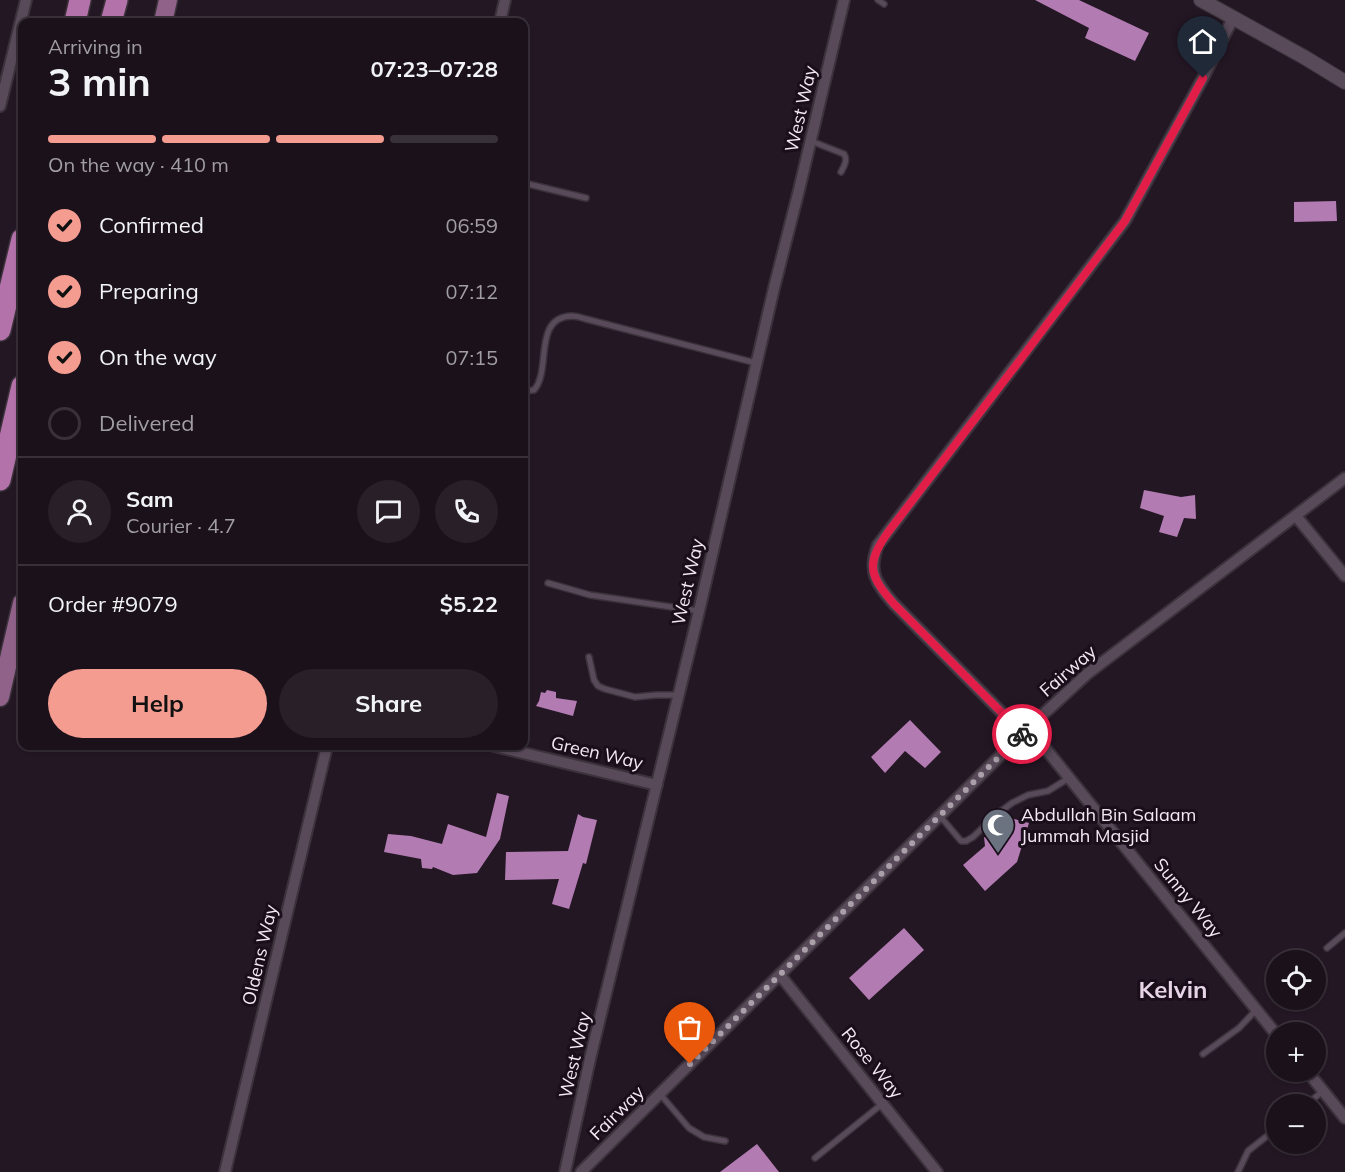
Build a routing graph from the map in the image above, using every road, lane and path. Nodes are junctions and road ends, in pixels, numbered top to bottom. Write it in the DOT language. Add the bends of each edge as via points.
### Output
graph roads {
  1 [pos="26,0"];
  2 [pos="80,0"];
  3 [pos="117,0"];
  4 [pos="168,0"];
  5 [pos="505,0"];
  6 [pos="844,0"];
  7 [pos="878,0"];
  8 [pos="1201,0"];
  9 [pos="884,4"];
  10 [pos="22,18"];
  11 [pos="76,18"];
  12 [pos="112,18"];
  13 [pos="164,18"];
  14 [pos="501,18"];
  15 [pos="1233,18"];
  16 [pos="18,33"];
  17 [pos="1345,82"];
  18 [pos="0,106"];
  19 [pos="811,141"];
  20 [pos="841,172"];
  21 [pos="528,184"];
  22 [pos="586,198"];
  23 [pos="18,256"];
  24 [pos="0,330"];
  25 [pos="757,363"];
  26 [pos="528,390"];
  27 [pos="18,403"];
  28 [pos="1345,478"];
  29 [pos="0,480"];
  30 [pos="1296,516"];
  31 [pos="1345,576"];
  32 [pos="548,583"];
  33 [pos="699,611"];
  34 [pos="18,620"];
  35 [pos="589,657"];
  36 [pos="679,695"];
  37 [pos="0,697"];
  38 [pos="1025,731"];
  39 [pos="326,750"];
  40 [pos="511,750"];
  41 [pos="1070,778"];
  42 [pos="657,785"];
  43 [pos="940,816"];
  44 [pos="1345,933"];
  45 [pos="1328,948"];
  46 [pos="780,975"];
  47 [pos="1257,1009"];
  48 [pos="1267,1022"];
  49 [pos="1203,1054"];
  50 [pos="1316,1082"];
  51 [pos="1323,1091"];
  52 [pos="660,1094"];
  53 [pos="1319,1094"];
  54 [pos="883,1104"];
  55 [pos="1345,1118"];
  56 [pos="1266,1136"];
  57 [pos="725,1141"];
  58 [pos="815,1158"];
  59 [pos="225,1172"];
  60 [pos="565,1172"];
  61 [pos="581,1172"];
  62 [pos="937,1172"];
  63 [pos="1238,1172"];
  1 -- 10 [label="street"];
  2 -- 11 [label="highway"];
  3 -- 12 [label="highway"];
  4 -- 13 [label="main road"];
  5 -- 14 [label="street"];
  6 -- 19 [label="street, West Way"];
  7 -- 9 [label="lane"];
  8 -- 15 [label="street"];
  15 -- 17 [label="street"];
  15 -- 38 [label="street, Sunny Way" via="1125,221 889,531 873,558 876,580 894,604 1012,723"];
  16 -- 18 [label="street"];
  19 -- 20 [label="lane" via="847,157"];
  19 -- 25 [label="street, West Way"];
  21 -- 22 [label="lane"];
  23 -- 24 [label="highway"];
  25 -- 26 [label="lane" via="571,316 551,326 538,386"];
  25 -- 33 [label="street, West Way"];
  27 -- 29 [label="highway"];
  28 -- 30 [label="street, Fairway"];
  30 -- 31 [label="street"];
  30 -- 38 [label="street, Fairway" via="1087,674"];
  32 -- 33 [label="lane" via="590,595"];
  33 -- 36 [label="street, West Way"];
  34 -- 37 [label="main road"];
  35 -- 36 [label="lane" via="594,680 605,689 635,697"];
  36 -- 42 [label="street, West Way"];
  38 -- 41 [label="street, Sunny Way" via="1041,743"];
  38 -- 43 [label="street, Fairway"];
  39 -- 59 [label="street, Oldens Way"];
  40 -- 42 [label="street, Green Way"];
  41 -- 43 [label="lane" via="1048,791 1012,803 966,841 961,841"];
  41 -- 47 [label="street, Sunny Way"];
  42 -- 60 [label="street, West Way"];
  43 -- 46 [label="street, Fairway"];
  44 -- 45 [label="lane"];
  46 -- 52 [label="street, Fairway"];
  46 -- 54 [label="street, Rose Way"];
  47 -- 48 [label="street, Sunny Way"];
  47 -- 49 [label="lane" via="1239,1028"];
  50 -- 51 [label="street"];
  51 -- 53 [label="lane"];
  51 -- 55 [label="street"];
  52 -- 57 [label="lane" via="689,1128 704,1137"];
  52 -- 61 [label="street, Fairway"];
  54 -- 58 [label="lane"];
  54 -- 62 [label="street, Rose Way"];
  56 -- 63 [label="lane" via="1248,1150"];
}
